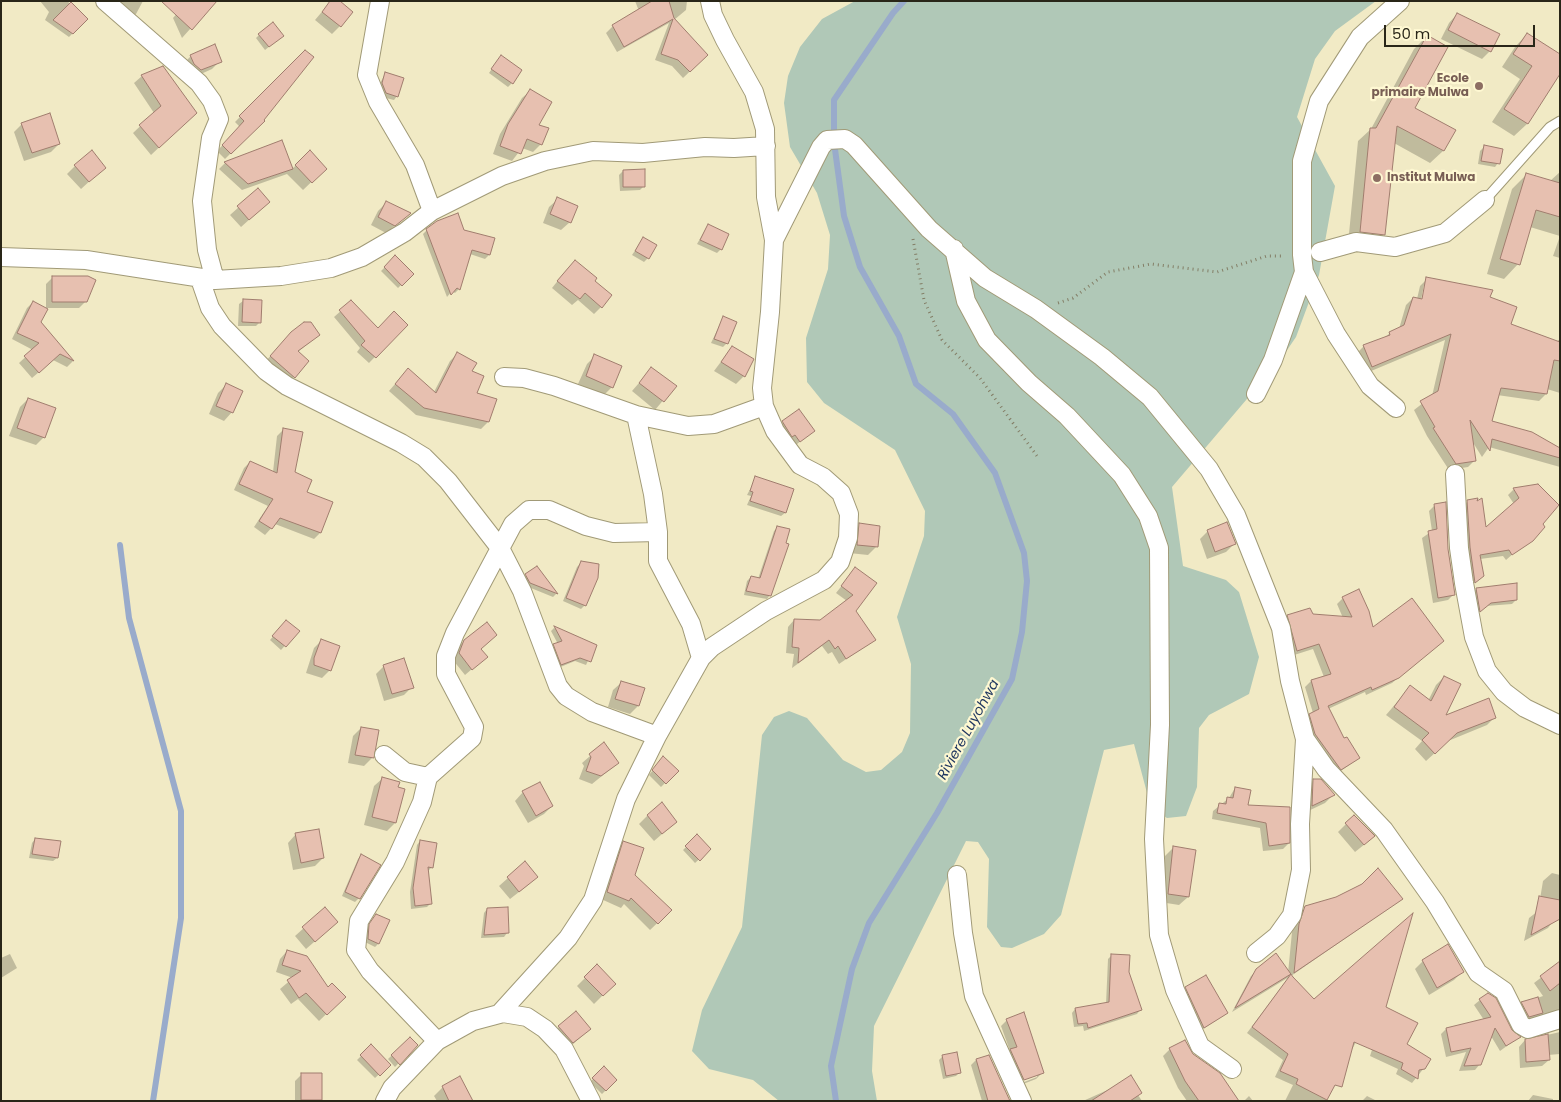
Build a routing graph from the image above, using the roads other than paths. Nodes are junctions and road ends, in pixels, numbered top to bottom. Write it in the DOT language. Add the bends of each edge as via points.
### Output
graph roads {
  1 [pos="104,1"];
  2 [pos="380,1"];
  3 [pos="710,1"];
  4 [pos="1400,1"];
  5 [pos="1560,121"];
  6 [pos="766,146"];
  7 [pos="1485,200"];
  8 [pos="432,211"];
  9 [pos="774,240"];
  10 [pos="954,249"];
  11 [pos="1320,252"];
  12 [pos="1,257"];
  13 [pos="1303,263"];
  14 [pos="207,280"];
  15 [pos="504,377"];
  16 [pos="1256,394"];
  17 [pos="764,406"];
  18 [pos="1396,408"];
  19 [pos="636,415"];
  20 [pos="1455,474"];
  21 [pos="658,532"];
  22 [pos="500,548"];
  23 [pos="701,658"];
  24 [pos="1560,725"];
  25 [pos="657,736"];
  26 [pos="1305,739"];
  27 [pos="384,755"];
  28 [pos="428,777"];
  29 [pos="957,875"];
  30 [pos="1256,953"];
  31 [pos="500,1013"];
  32 [pos="1560,1019"];
  33 [pos="437,1041"];
  34 [pos="1232,1068"];
  35 [pos="385,1101"];
  36 [pos="591,1101"];
  37 [pos="1022,1101"];
  1 -- 14 [label="street" via="199,83 212,101 219,119 211,138 202,201"];
  2 -- 8 [label="street" via="367,74 378,102 415,166"];
  3 -- 6 [label="street" via="725,40 754,92 765,129"];
  4 -- 13 [label="street" via="1360,37 1319,102 1302,161"];
  5 -- 7 [label="lane" via="1550,127"];
  6 -- 8 [label="street" via="704,147 643,153 594,150 545,161 502,176"];
  6 -- 9 [label="street" via="766,197"];
  7 -- 11 [label="street" via="1445,233 1395,247 1356,242"];
  8 -- 14 [label="street" via="405,232 362,257 331,268 281,276"];
  9 -- 10 [label="street" via="813,158 827,140 845,139 929,229"];
  9 -- 17 [label="street" via="762,388"];
  10 -- 26 [label="street" via="985,278 1102,356 1150,397 1209,468 1236,515 1281,628"];
  10 -- 34 [label="street" via="966,301 987,340 1029,384 1067,416 1122,475 1148,516 1159,548 1160,724 1154,839 1159,934 1175,990 1200,1046"];
  12 -- 14 [label="street" via="86,260"];
  13 -- 16 [label="street" via="1273,360"];
  13 -- 18 [label="street" via="1336,334 1370,386"];
  14 -- 22 [label="street" via="210,308 222,326 266,371 287,386 424,457 448,481"];
  15 -- 19 [label="street" via="524,378 554,386"];
  17 -- 19 [label="street" via="714,424 688,426"];
  17 -- 23 [label="street" via="780,439 800,465 823,477 841,493 849,514 848,538 840,562 824,580 766,611"];
  19 -- 21 [label="street"];
  20 -- 24 [label="street" via="1464,583 1474,638 1487,671 1525,708"];
  21 -- 22 [label="street" via="614,533 586,526 549,510 529,510 512,524"];
  21 -- 23 [label="street" via="658,561 690,624"];
  22 -- 25 [label="street" via="522,592 558,686 566,696 592,712"];
  22 -- 28 [label="street" via="446,656 446,674 474,727 472,738"];
  23 -- 25 [label="street"];
  25 -- 31 [label="street" via="626,799 593,900 568,938"];
  26 -- 30 [label="street" via="1301,870 1292,915 1277,936"];
  26 -- 32 [label="street" via="1326,769 1384,830 1435,902 1478,973 1504,991 1520,1025 1528,1029"];
  27 -- 28 [label="street" via="405,772"];
  28 -- 33 [label="street" via="422,802 395,862 359,920 356,950 370,971"];
  29 -- 37 [label="street" via="974,996"];
  31 -- 33 [label="street" via="472,1021"];
  31 -- 36 [label="street" via="527,1017 545,1029 564,1049"];
  33 -- 35 [label="street" via="392,1088"];
}
